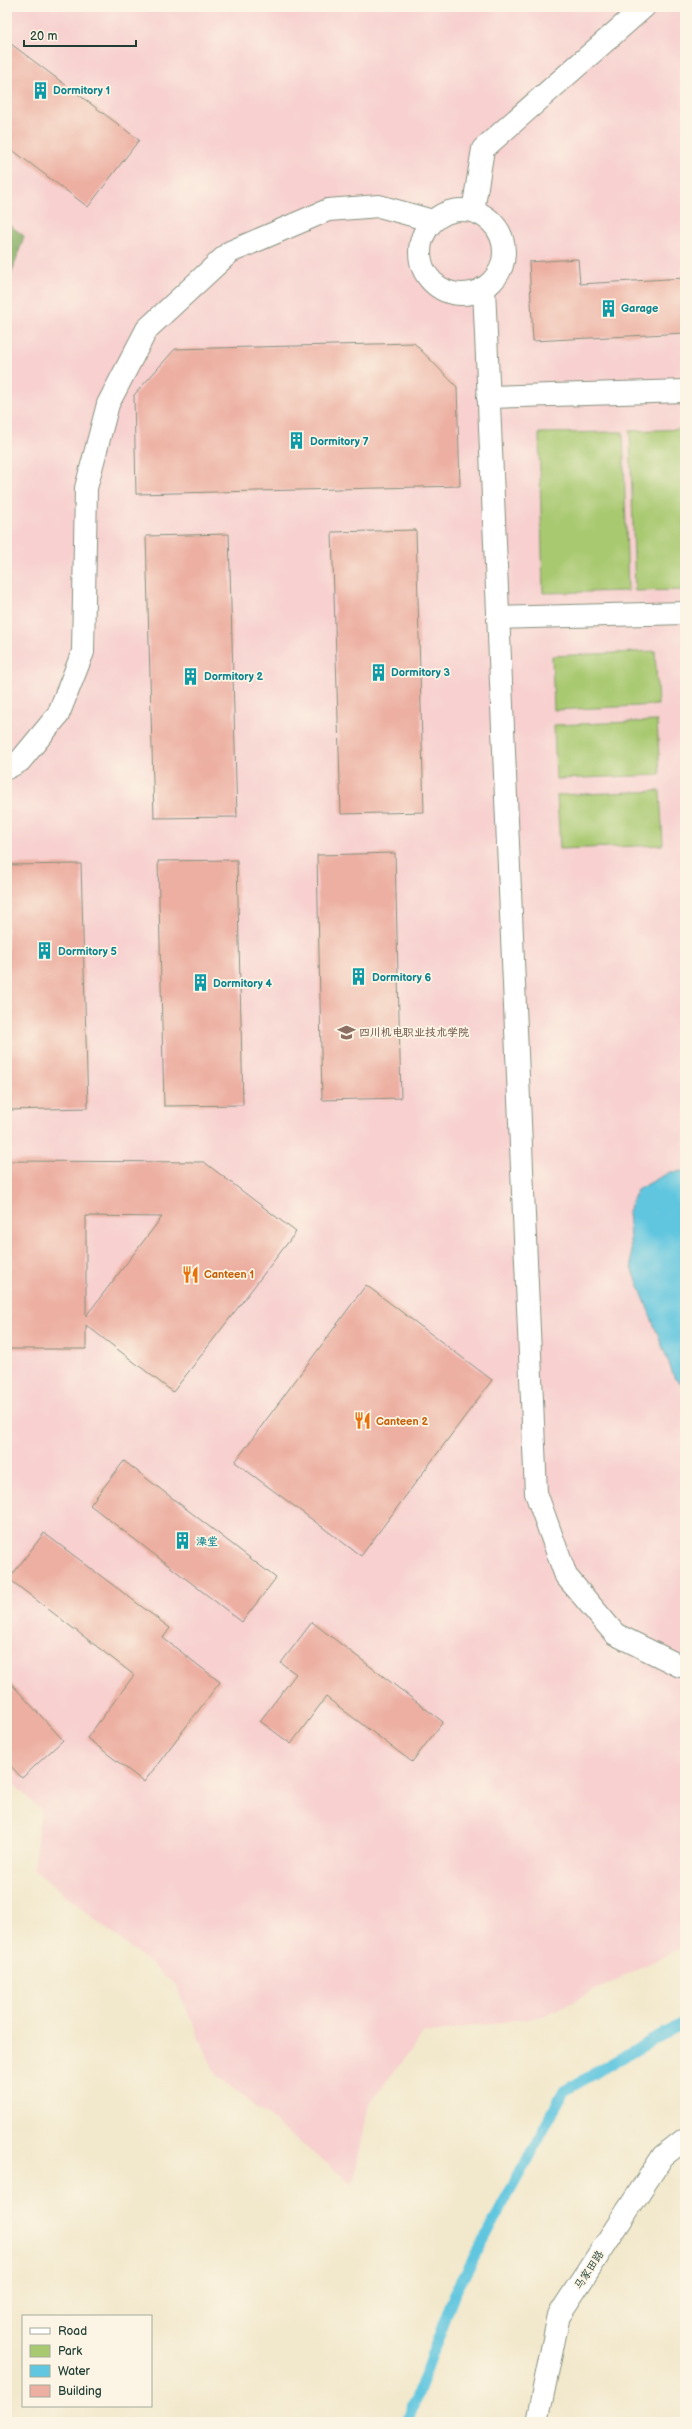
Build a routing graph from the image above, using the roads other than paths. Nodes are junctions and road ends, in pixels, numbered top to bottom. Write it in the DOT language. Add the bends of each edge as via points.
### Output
graph roads {
  1 [pos="644,7"];
  2 [pos="473,211"];
  3 [pos="433,221"];
  4 [pos="484,288"];
  5 [pos="685,391"];
  6 [pos="488,397"];
  7 [pos="685,613"];
  8 [pos="498,618"];
  9 [pos="7,768"];
  10 [pos="685,1666"];
  11 [pos="685,2138"];
  12 [pos="537,2422"];
  1 -- 2 [label="street" via="483,149"];
  2 -- 3 [label="street" via="459,210"];
  2 -- 4 [label="street" via="491,223 502,240 504,254 501,268 494,280"];
  3 -- 4 [label="street" via="424,232 420,246 420,260 424,272 433,283 458,294 471,294"];
  3 -- 9 [label="street" via="379,206 328,210 230,252 147,329 108,404 86,488 83,652 58,715 20,761"];
  4 -- 6 [label="street"];
  5 -- 6 [label="street"];
  6 -- 8 [label="street"];
  7 -- 8 [label="street"];
  8 -- 10 [label="street" via="536,1493 566,1576 615,1634 680,1666"];
  11 -- 12 [label="street, 马家田路" via="663,2156 559,2315"];
}
